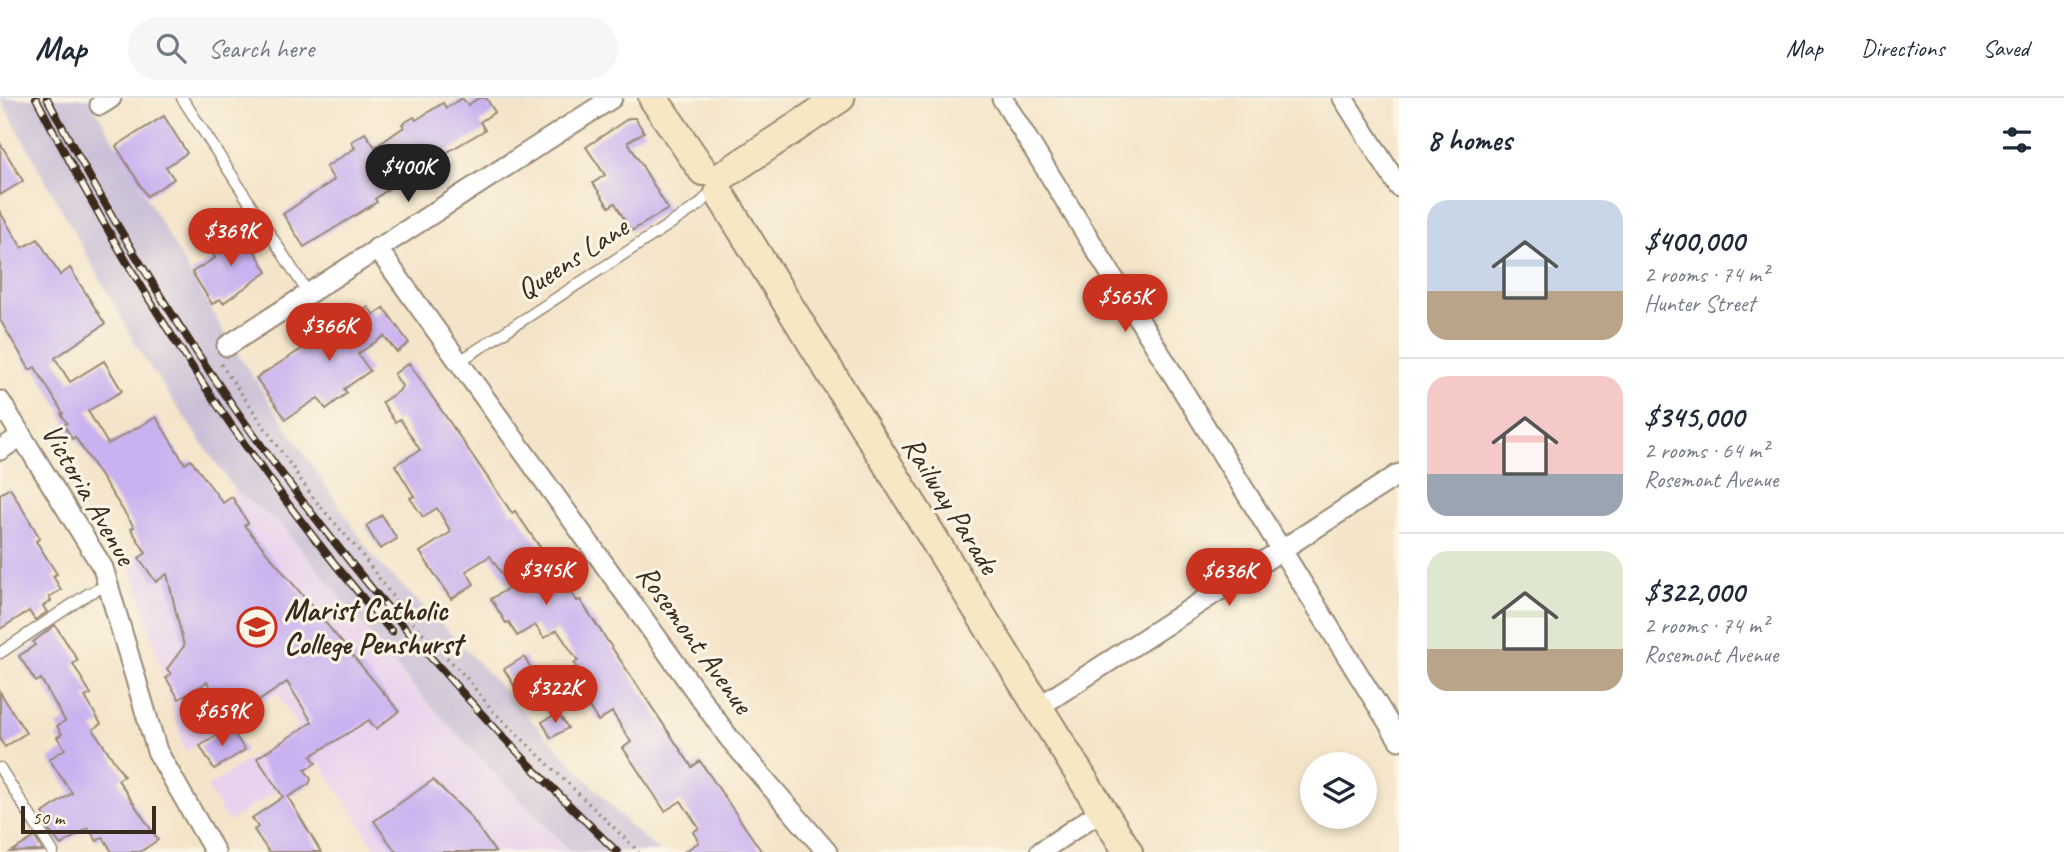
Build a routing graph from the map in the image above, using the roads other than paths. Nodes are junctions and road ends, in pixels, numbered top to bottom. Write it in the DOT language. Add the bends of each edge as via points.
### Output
graph roads {
  1 [pos="182,98"];
  2 [pos="612,98"];
  3 [pos="653,98"];
  4 [pos="840,98"];
  5 [pos="1002,98"];
  6 [pos="1343,98"];
  7 [pos="714,183"];
  8 [pos="1399,187"];
  9 [pos="377,248"];
  10 [pos="308,293"];
  11 [pos="223,353"];
  12 [pos="460,361"];
  13 [pos="0,401"];
  14 [pos="21,436"];
  15 [pos="0,450"];
  16 [pos="1399,474"];
  17 [pos="1282,550"];
  18 [pos="109,584"];
  19 [pos="0,653"];
  20 [pos="1037,708"];
  21 [pos="1399,740"];
  22 [pos="0,768"];
  23 [pos="1102,810"];
  24 [pos="53,852"];
  25 [pos="215,852"];
  26 [pos="827,852"];
  27 [pos="1040,852"];
  28 [pos="1128,852"];
  1 -- 10 [label="lane"];
  2 -- 9 [label="street"];
  3 -- 7 [label="street, Railway Parade"];
  4 -- 7 [label="street"];
  5 -- 17 [label="street"];
  6 -- 8 [label="street"];
  7 -- 12 [label="lane, Queens Lane" via="699,205"];
  7 -- 20 [label="street, Railway Parade"];
  9 -- 10 [label="street"];
  9 -- 12 [label="street, Rosemont Avenue"];
  10 -- 11 [label="street"];
  12 -- 26 [label="street, Rosemont Avenue" via="729,738"];
  13 -- 14 [label="street, Victoria Avenue"];
  14 -- 15 [label="street"];
  14 -- 18 [label="street, Victoria Avenue"];
  16 -- 17 [label="street"];
  17 -- 20 [label="street"];
  17 -- 21 [label="street"];
  18 -- 19 [label="lane"];
  18 -- 25 [label="street, Victoria Avenue" via="157,751"];
  20 -- 23 [label="street, Railway Parade"];
  22 -- 24 [label="lane"];
  23 -- 27 [label="street"];
  23 -- 28 [label="street, Railway Parade"];
}
